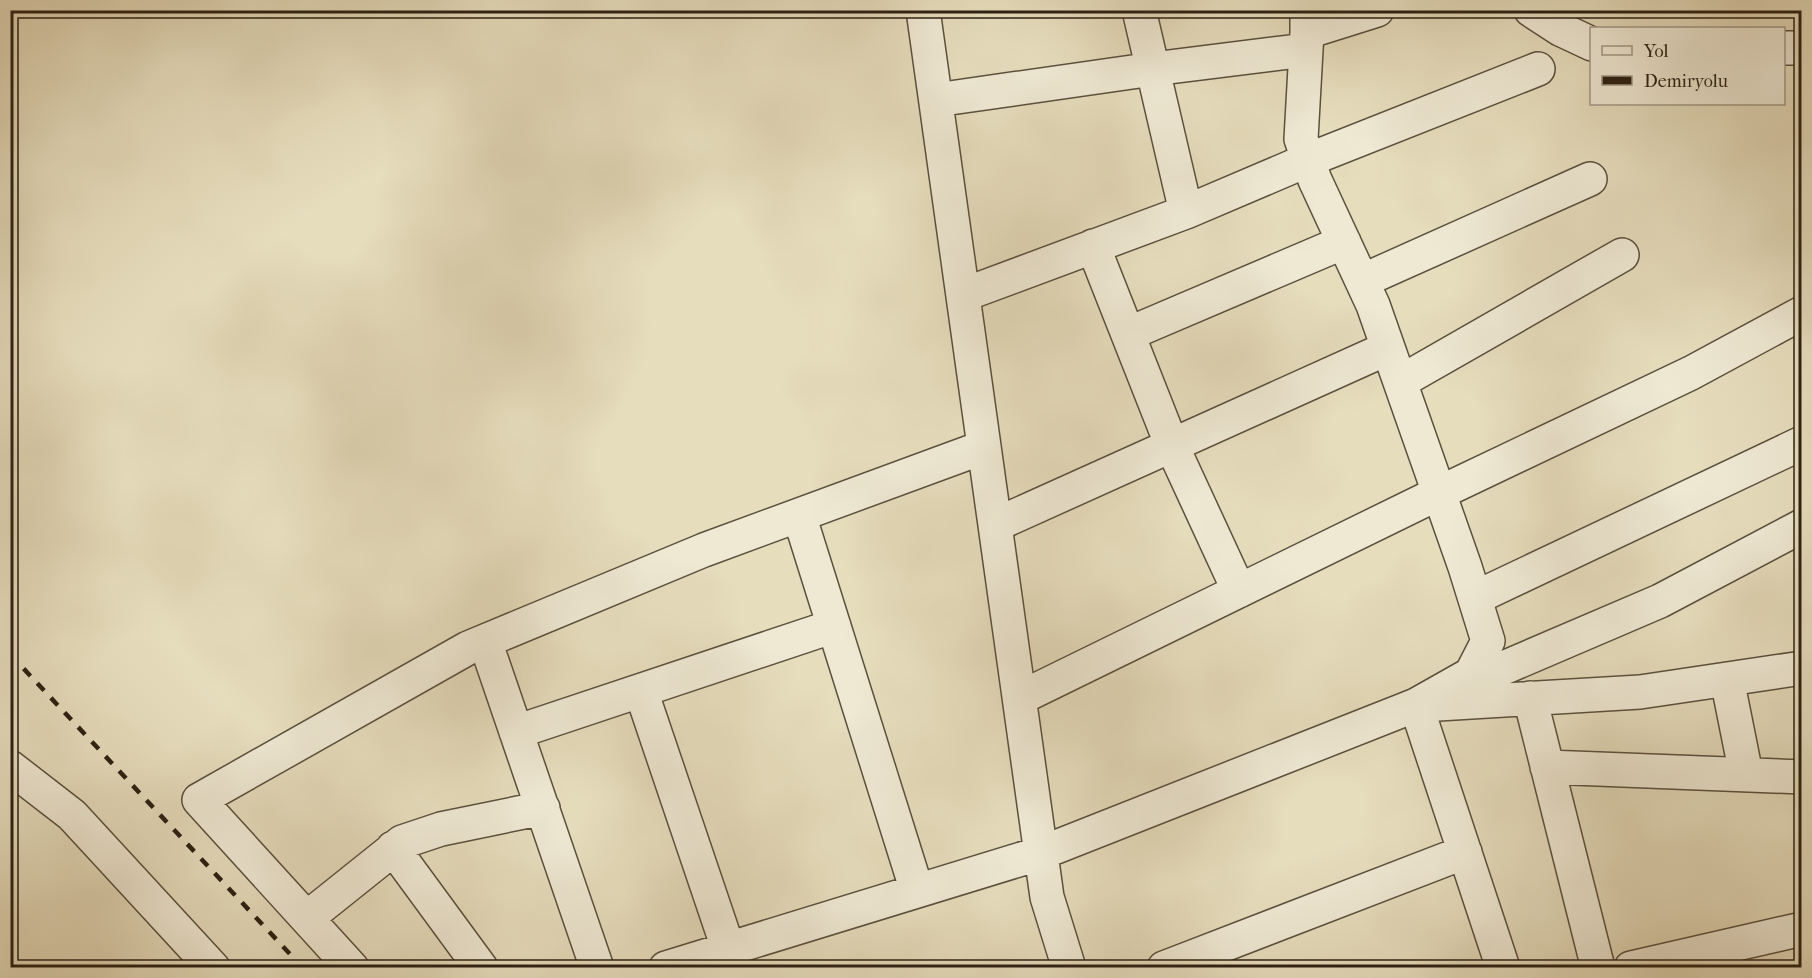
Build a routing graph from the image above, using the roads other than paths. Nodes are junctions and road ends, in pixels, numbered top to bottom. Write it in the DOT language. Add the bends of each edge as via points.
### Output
graph roads {
  1 [pos="923,10"];
  2 [pos="1139,10"];
  3 [pos="1377,10"];
  4 [pos="1531,10"];
  5 [pos="1307,31"];
  6 [pos="1590,43"];
  7 [pos="1785,48"];
  8 [pos="1802,48"];
  9 [pos="1153,69"];
  10 [pos="1538,69"];
  11 [pos="936,100"];
  12 [pos="1308,160"];
  13 [pos="1590,179"];
  14 [pos="1186,212"];
  15 [pos="1344,242"];
  16 [pos="1093,246"];
  17 [pos="1622,255"];
  18 [pos="1362,281"];
  19 [pos="963,295"];
  20 [pos="1802,313"];
  21 [pos="1128,334"];
  22 [pos="1388,348"];
  23 [pos="1400,382"];
  24 [pos="1802,443"];
  25 [pos="1172,446"];
  26 [pos="984,447"];
  27 [pos="1439,493"];
  28 [pos="799,515"];
  29 [pos="995,525"];
  30 [pos="1802,525"];
  31 [pos="1239,591"];
  32 [pos="1475,598"];
  33 [pos="834,626"];
  34 [pos="485,641"];
  35 [pos="1802,668"];
  36 [pos="1727,679"];
  37 [pos="641,691"];
  38 [pos="1020,698"];
  39 [pos="1530,698"];
  40 [pos="1416,705"];
  41 [pos="516,732"];
  42 [pos="10,767"];
  43 [pos="1547,767"];
  44 [pos="1746,774"];
  45 [pos="1802,777"];
  46 [pos="44,793"];
  47 [pos="10,798"];
  48 [pos="543,808"];
  49 [pos="393,848"];
  50 [pos="1465,852"];
  51 [pos="1041,853"];
  52 [pos="917,891"];
  53 [pos="307,918"];
  54 [pos="1802,929"];
  55 [pos="728,948"];
  56 [pos="213,968"];
  57 [pos="352,968"];
  58 [pos="481,968"];
  59 [pos="597,968"];
  60 [pos="666,968"];
  61 [pos="1069,968"];
  62 [pos="1164,968"];
  63 [pos="1503,968"];
  64 [pos="1598,968"];
  65 [pos="1631,968"];
  1 -- 11 [label="street"];
  2 -- 9 [label="street"];
  3 -- 5 [label="street"];
  4 -- 6 [label="street"];
  5 -- 9 [label="street"];
  5 -- 12 [label="street" via="1301,139"];
  7 -- 8 [label="street"];
  9 -- 11 [label="street"];
  9 -- 14 [label="street"];
  10 -- 12 [label="street"];
  11 -- 19 [label="street"];
  12 -- 14 [label="street"];
  12 -- 15 [label="street"];
  13 -- 18 [label="street"];
  14 -- 16 [label="street"];
  15 -- 18 [label="street"];
  15 -- 21 [label="street"];
  16 -- 19 [label="street"];
  16 -- 21 [label="street"];
  17 -- 23 [label="street"];
  18 -- 22 [label="street"];
  19 -- 26 [label="street"];
  20 -- 27 [label="street" via="1691,374"];
  21 -- 25 [label="street"];
  22 -- 23 [label="street"];
  22 -- 25 [label="street"];
  23 -- 27 [label="street"];
  24 -- 32 [label="street"];
  25 -- 29 [label="street"];
  25 -- 31 [label="street"];
  26 -- 28 [label="street"];
  26 -- 29 [label="street"];
  27 -- 31 [label="street"];
  27 -- 32 [label="street"];
  28 -- 33 [label="street"];
  28 -- 34 [label="street"];
  29 -- 38 [label="street"];
  30 -- 40 [label="street" via="1660,601"];
  31 -- 38 [label="street"];
  32 -- 40 [label="street" via="1488,641 1471,674"];
  33 -- 37 [label="street"];
  33 -- 52 [label="street"];
  34 -- 41 [label="street"];
  34 -- 53 [label="street" via="199,800"];
  35 -- 36 [label="street"];
  36 -- 39 [label="street" via="1640,692"];
  36 -- 44 [label="street"];
  37 -- 41 [label="street"];
  37 -- 55 [label="street"];
  38 -- 51 [label="street"];
  39 -- 40 [label="street"];
  39 -- 43 [label="street"];
  40 -- 50 [label="street"];
  40 -- 51 [label="street"];
  41 -- 48 [label="street"];
  42 -- 46 [label="street"];
  43 -- 44 [label="street"];
  43 -- 64 [label="street"];
  44 -- 45 [label="street"];
  46 -- 47 [label="street"];
  46 -- 56 [label="street" via="72,815"];
  48 -- 49 [label="street" via="441,829"];
  48 -- 59 [label="street"];
  49 -- 53 [label="street"];
  49 -- 58 [label="street"];
  50 -- 62 [label="street"];
  50 -- 63 [label="street"];
  51 -- 52 [label="street"];
  51 -- 61 [label="street" via="1047,897"];
  52 -- 55 [label="street"];
  53 -- 57 [label="street"];
  54 -- 65 [label="street"];
  55 -- 60 [label="street"];
}
